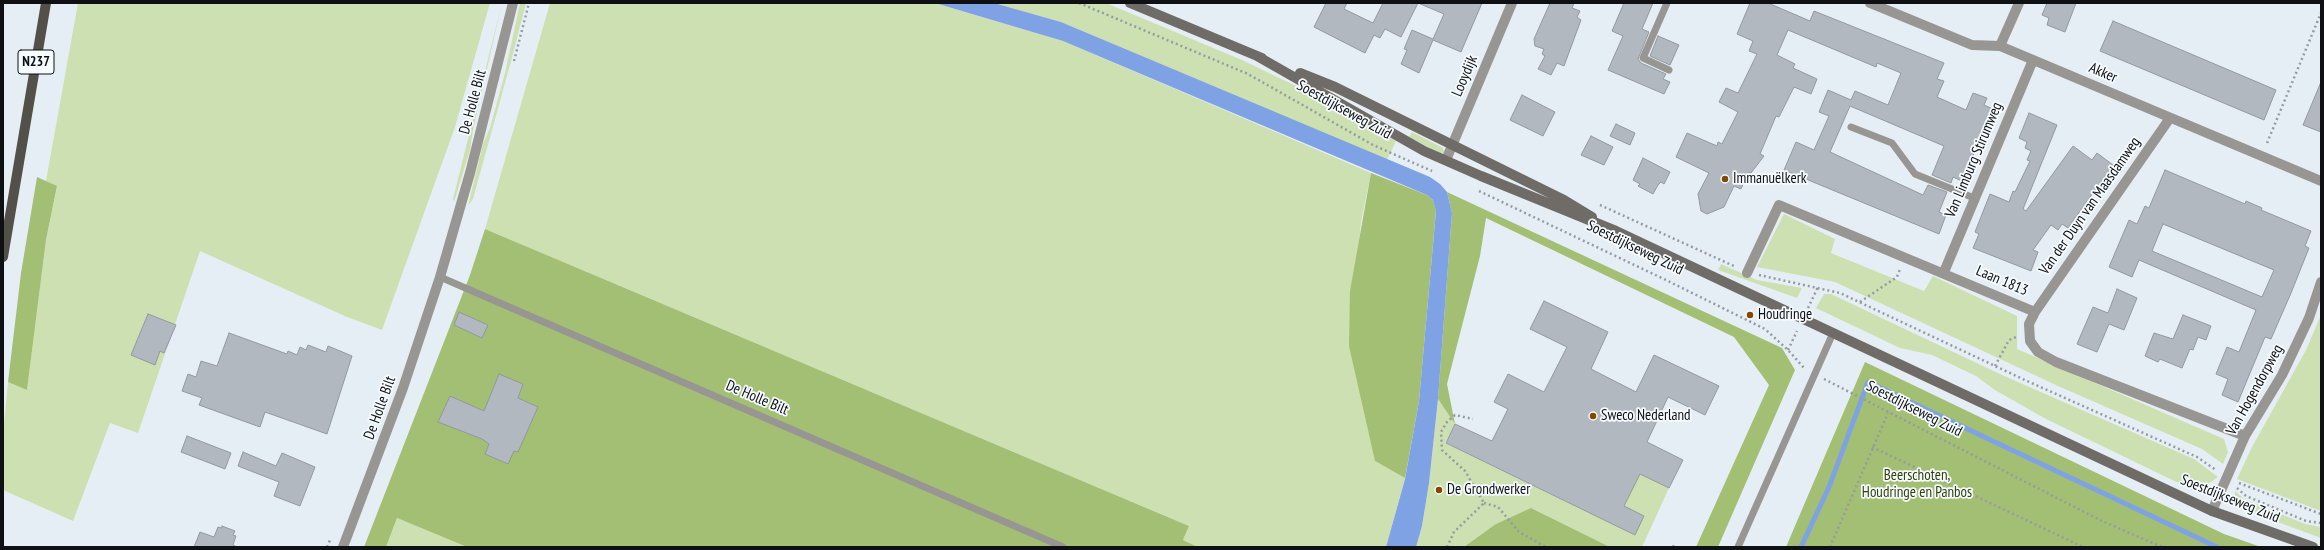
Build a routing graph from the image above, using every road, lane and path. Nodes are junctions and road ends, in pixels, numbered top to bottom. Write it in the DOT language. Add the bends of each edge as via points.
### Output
graph roads {
  1 [pos="46,3"];
  2 [pos="513,3"];
  3 [pos="1079,3"];
  4 [pos="1130,3"];
  5 [pos="1512,3"];
  6 [pos="1667,3"];
  7 [pos="1870,3"];
  8 [pos="2019,3"];
  9 [pos="2321,13"];
  10 [pos="2000,46"];
  11 [pos="1257,56"];
  12 [pos="2033,60"];
  13 [pos="1669,70"];
  14 [pos="2170,118"];
  15 [pos="1851,126"];
  16 [pos="1452,146"];
  17 [pos="2261,157"];
  18 [pos="1446,160"];
  19 [pos="1438,174"];
  20 [pos="2321,181"];
  21 [pos="1475,189"];
  22 [pos="1974,198"];
  23 [pos="1616,231"];
  24 [pos="1905,256"];
  25 [pos="3,257"];
  26 [pos="1944,272"];
  27 [pos="1747,273"];
  28 [pos="440,277"];
  29 [pos="2321,282"];
  30 [pos="1860,303"];
  31 [pos="2035,312"];
  32 [pos="1833,333"];
  33 [pos="2030,333"];
  34 [pos="1995,366"];
  35 [pos="1814,374"];
  36 [pos="1888,413"];
  37 [pos="1473,419"];
  38 [pos="2245,436"];
  39 [pos="1872,447"];
  40 [pos="2227,478"];
  41 [pos="1484,503"];
  42 [pos="2212,511"];
  43 [pos="2321,514"];
  44 [pos="2321,523"];
  45 [pos="1675,543"];
  46 [pos="343,547"];
  47 [pos="1063,547"];
  48 [pos="1446,547"];
  49 [pos="1546,547"];
  50 [pos="1673,547"];
  51 [pos="1738,547"];
  52 [pos="1830,547"];
  53 [pos="2083,547"];
  54 [pos="2162,547"];
  55 [pos="2313,547"];
  1 -- 25 [label="main road, N237"];
  2 -- 28 [label="street, De Holle Bilt" via="482,128"];
  3 -- 19 [label="path, Soestdijkseweg Zuid" via="1248,74 1373,145"];
  4 -- 11 [label="main road, Soestdijkseweg Zuid"];
  5 -- 16 [label="street, Looydijk"];
  6 -- 13 [label="lane" via="1643,58"];
  7 -- 10 [label="street, Akker" via="1972,45"];
  8 -- 10 [label="street"];
  9 -- 17 [label="path"];
  10 -- 12 [label="street, Akker"];
  11 -- 16 [label="main road, Soestdijkseweg Zuid" via="1335,87"];
  11 -- 18 [label="main road, Soestdijkseweg Zuid" via="1402,139"];
  12 -- 14 [label="street, Akker"];
  12 -- 22 [label="street, Van Limburg Stirumweg"];
  14 -- 17 [label="street, Akker"];
  14 -- 31 [label="street, Van der Duyn van Maasdamweg"];
  15 -- 22 [label="lane" via="1892,143 1915,174"];
  16 -- 18 [label="street, Looydijk"];
  16 -- 23 [label="main road, Soestdijkseweg Zuid" via="1564,200"];
  17 -- 20 [label="street, Akker"];
  18 -- 23 [label="main road, Soestdijkseweg Zuid"];
  21 -- 35 [label="path, Soestdijkseweg Zuid" via="1764,329 1788,350 1799,364"];
  22 -- 26 [label="street, Van Limburg Stirumweg"];
  23 -- 32 [label="main road, Soestdijkseweg Zuid"];
  24 -- 26 [label="street, Laan 1813"];
  24 -- 27 [label="street, Laan 1813" via="1779,205"];
  24 -- 30 [label="path" via="1897,277"];
  26 -- 31 [label="street, Laan 1813"];
  27 -- 30 [label="path, Soestdijkseweg Zuid" via="1829,289"];
  28 -- 46 [label="street, De Holle Bilt" via="403,388"];
  28 -- 47 [label="lane, De Holle Bilt"];
  29 -- 38 [label="street, Van Hogendorpweg" via="2309,318 2282,375"];
  30 -- 34 [label="path, Soestdijkseweg Zuid"];
  31 -- 33 [label="street, Laan 1813" via="2029,324"];
  32 -- 35 [label="lane"];
  32 -- 42 [label="main road, Soestdijkseweg Zuid"];
  33 -- 34 [label="path" via="2009,340"];
  33 -- 38 [label="street" via="2030,341 2038,352 2056,362"];
  34 -- 40 [label="path, Soestdijkseweg Zuid" via="2197,457"];
  35 -- 36 [label="path, Soestdijkseweg Zuid"];
  35 -- 51 [label="lane"];
  36 -- 39 [label="path"];
  36 -- 54 [label="path, Soestdijkseweg Zuid" via="2102,521"];
  37 -- 41 [label="path" via="1461,415 1450,418 1442,432 1442,450 1465,471"];
  38 -- 40 [label="street, Van Hogendorpweg"];
  39 -- 52 [label="path"];
  39 -- 53 [label="path"];
  40 -- 42 [label="street, Van Hogendorpweg"];
  40 -- 43 [label="path"];
  40 -- 44 [label="path, Soestdijkseweg Zuid" via="2246,496 2306,521"];
  41 -- 48 [label="path" via="1454,532"];
  41 -- 49 [label="path" via="1498,507 1518,532"];
  42 -- 55 [label="main road, Soestdijkseweg Zuid"];
  45 -- 50 [label="path"];
}
